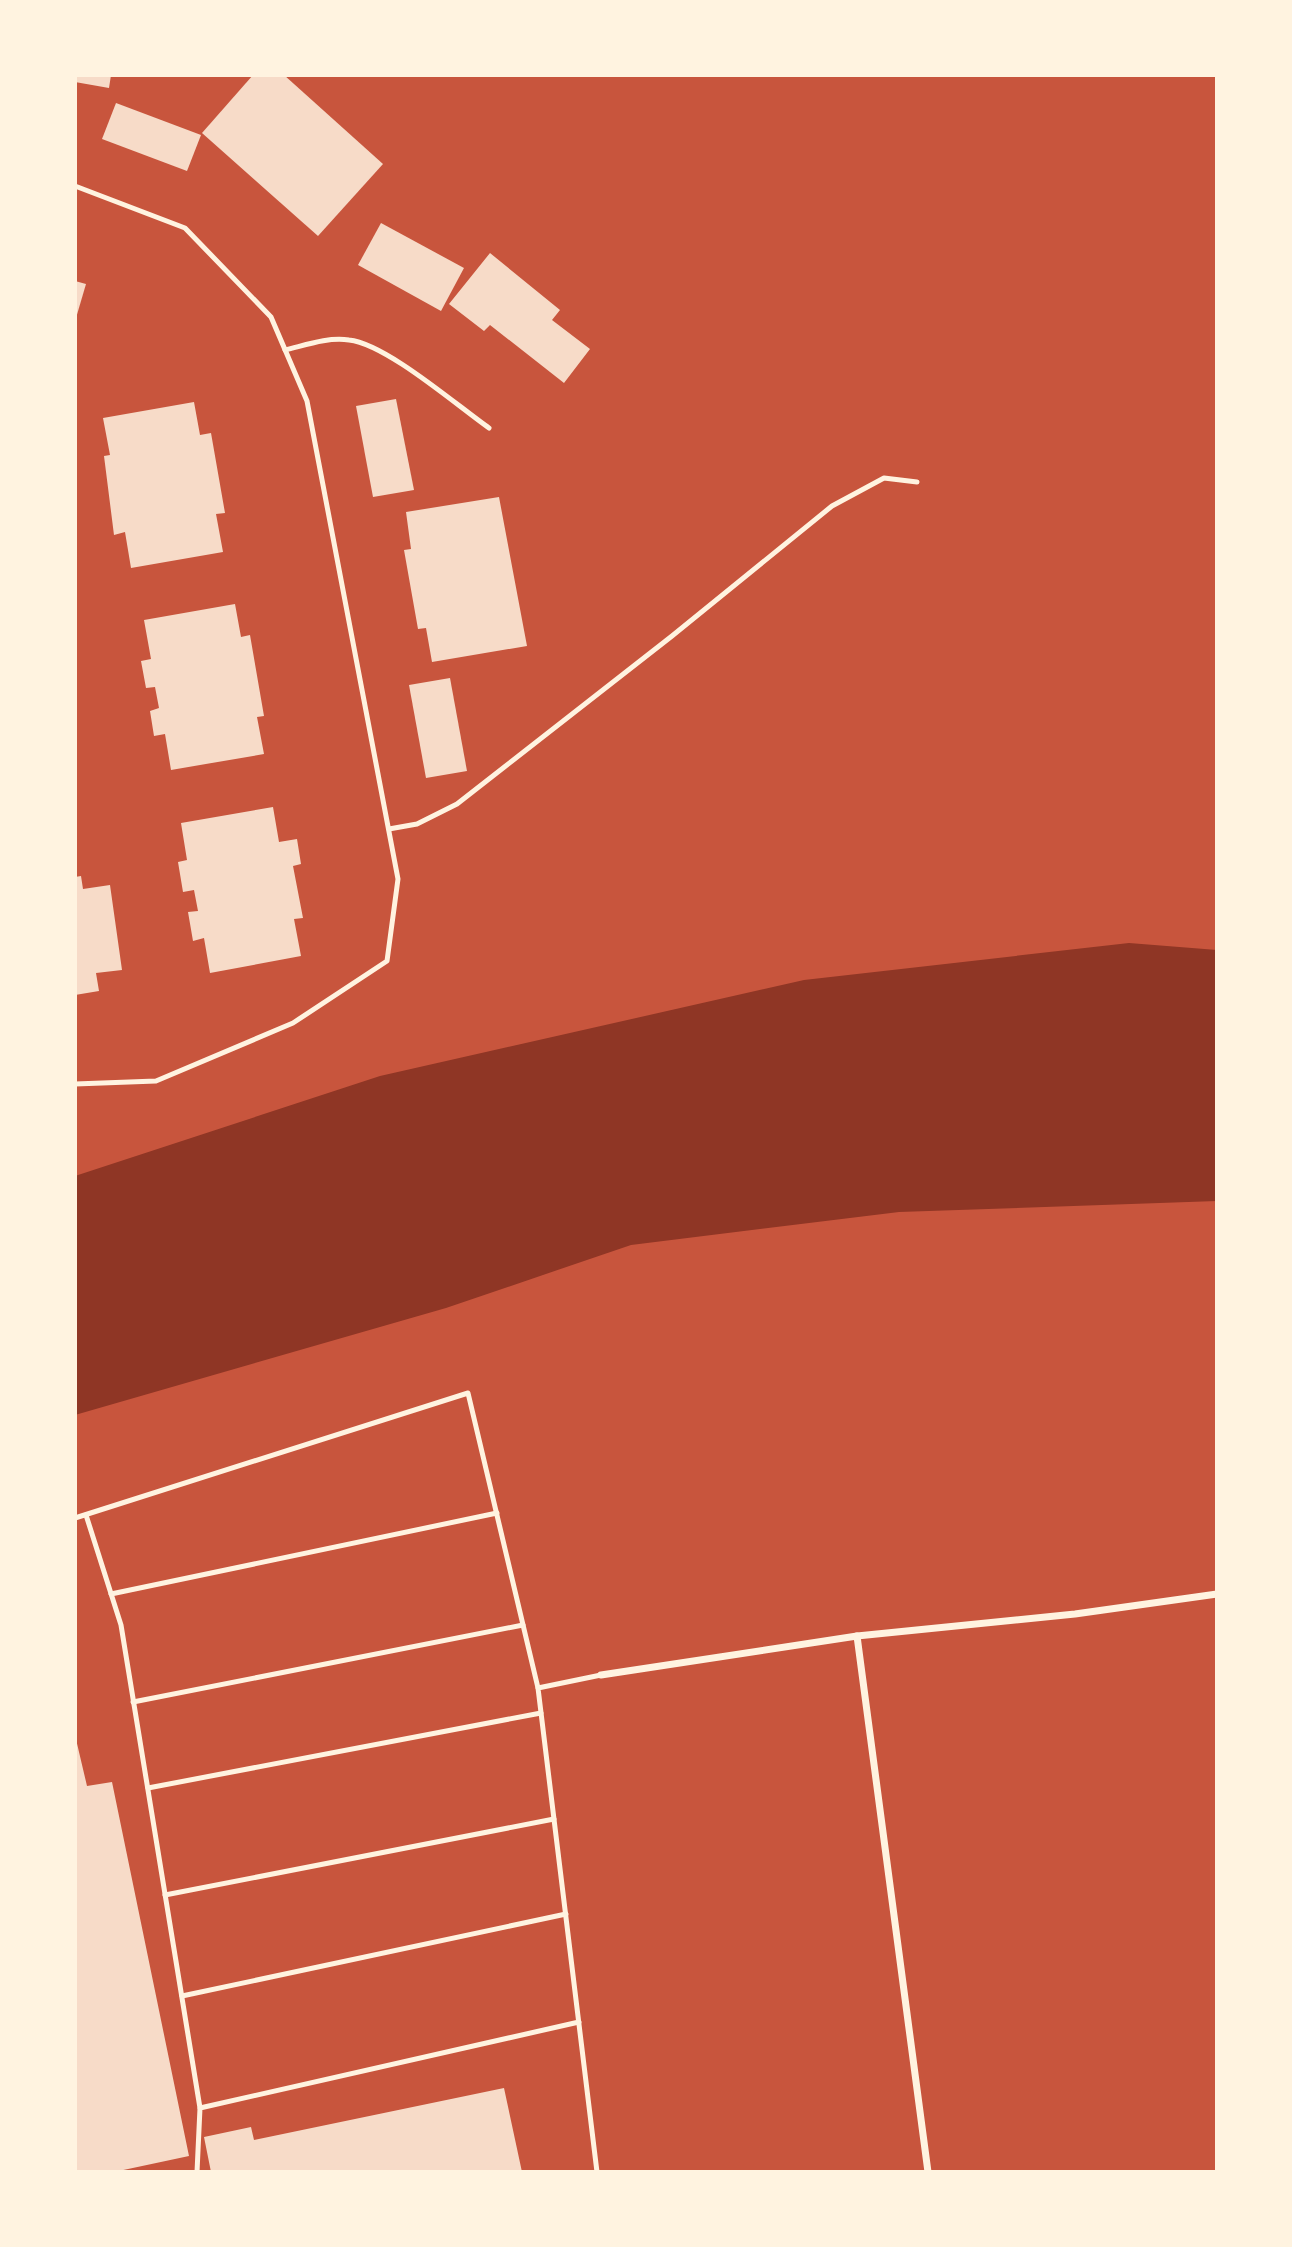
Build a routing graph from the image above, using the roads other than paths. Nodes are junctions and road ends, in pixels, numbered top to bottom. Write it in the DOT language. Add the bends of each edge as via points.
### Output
graph roads {
  1 [pos="75,186"];
  2 [pos="285,350"];
  3 [pos="489,428"];
  4 [pos="918,482"];
  5 [pos="389,829"];
  6 [pos="75,1084"];
  7 [pos="497,1513"];
  8 [pos="86,1515"];
  9 [pos="75,1518"];
  10 [pos="111,1594"];
  11 [pos="1217,1594"];
  12 [pos="523,1625"];
  13 [pos="857,1636"];
  14 [pos="601,1675"];
  15 [pos="538,1688"];
  16 [pos="134,1702"];
  17 [pos="541,1713"];
  18 [pos="148,1788"];
  19 [pos="554,1819"];
  20 [pos="165,1895"];
  21 [pos="565,1914"];
  22 [pos="181,1997"];
  23 [pos="579,2022"];
  24 [pos="200,2108"];
  25 [pos="197,2172"];
  26 [pos="597,2172"];
  27 [pos="928,2172"];
  1 -- 2 [label="lane" via="186,228 271,317"];
  2 -- 3 [label="lane" via="324,340 372,345"];
  2 -- 5 [label="lane" via="307,401"];
  4 -- 5 [label="lane" via="884,478 832,506 457,804 417,824"];
  5 -- 6 [label="lane" via="398,879 387,961 293,1024 156,1081"];
  7 -- 8 [label="lane" via="468,1393"];
  7 -- 10 [label="lane"];
  7 -- 12 [label="lane"];
  8 -- 9 [label="lane"];
  8 -- 10 [label="lane"];
  10 -- 16 [label="lane"];
  11 -- 13 [label="street"];
  12 -- 15 [label="lane"];
  12 -- 16 [label="lane"];
  13 -- 14 [label="street"];
  13 -- 27 [label="street"];
  14 -- 15 [label="lane"];
  15 -- 17 [label="lane"];
  16 -- 18 [label="lane"];
  17 -- 18 [label="lane"];
  17 -- 19 [label="lane"];
  18 -- 20 [label="lane"];
  19 -- 20 [label="lane"];
  19 -- 21 [label="lane"];
  20 -- 22 [label="lane"];
  21 -- 22 [label="lane"];
  21 -- 23 [label="lane"];
  22 -- 24 [label="lane"];
  23 -- 24 [label="lane"];
  23 -- 26 [label="lane"];
  24 -- 25 [label="lane"];
}
